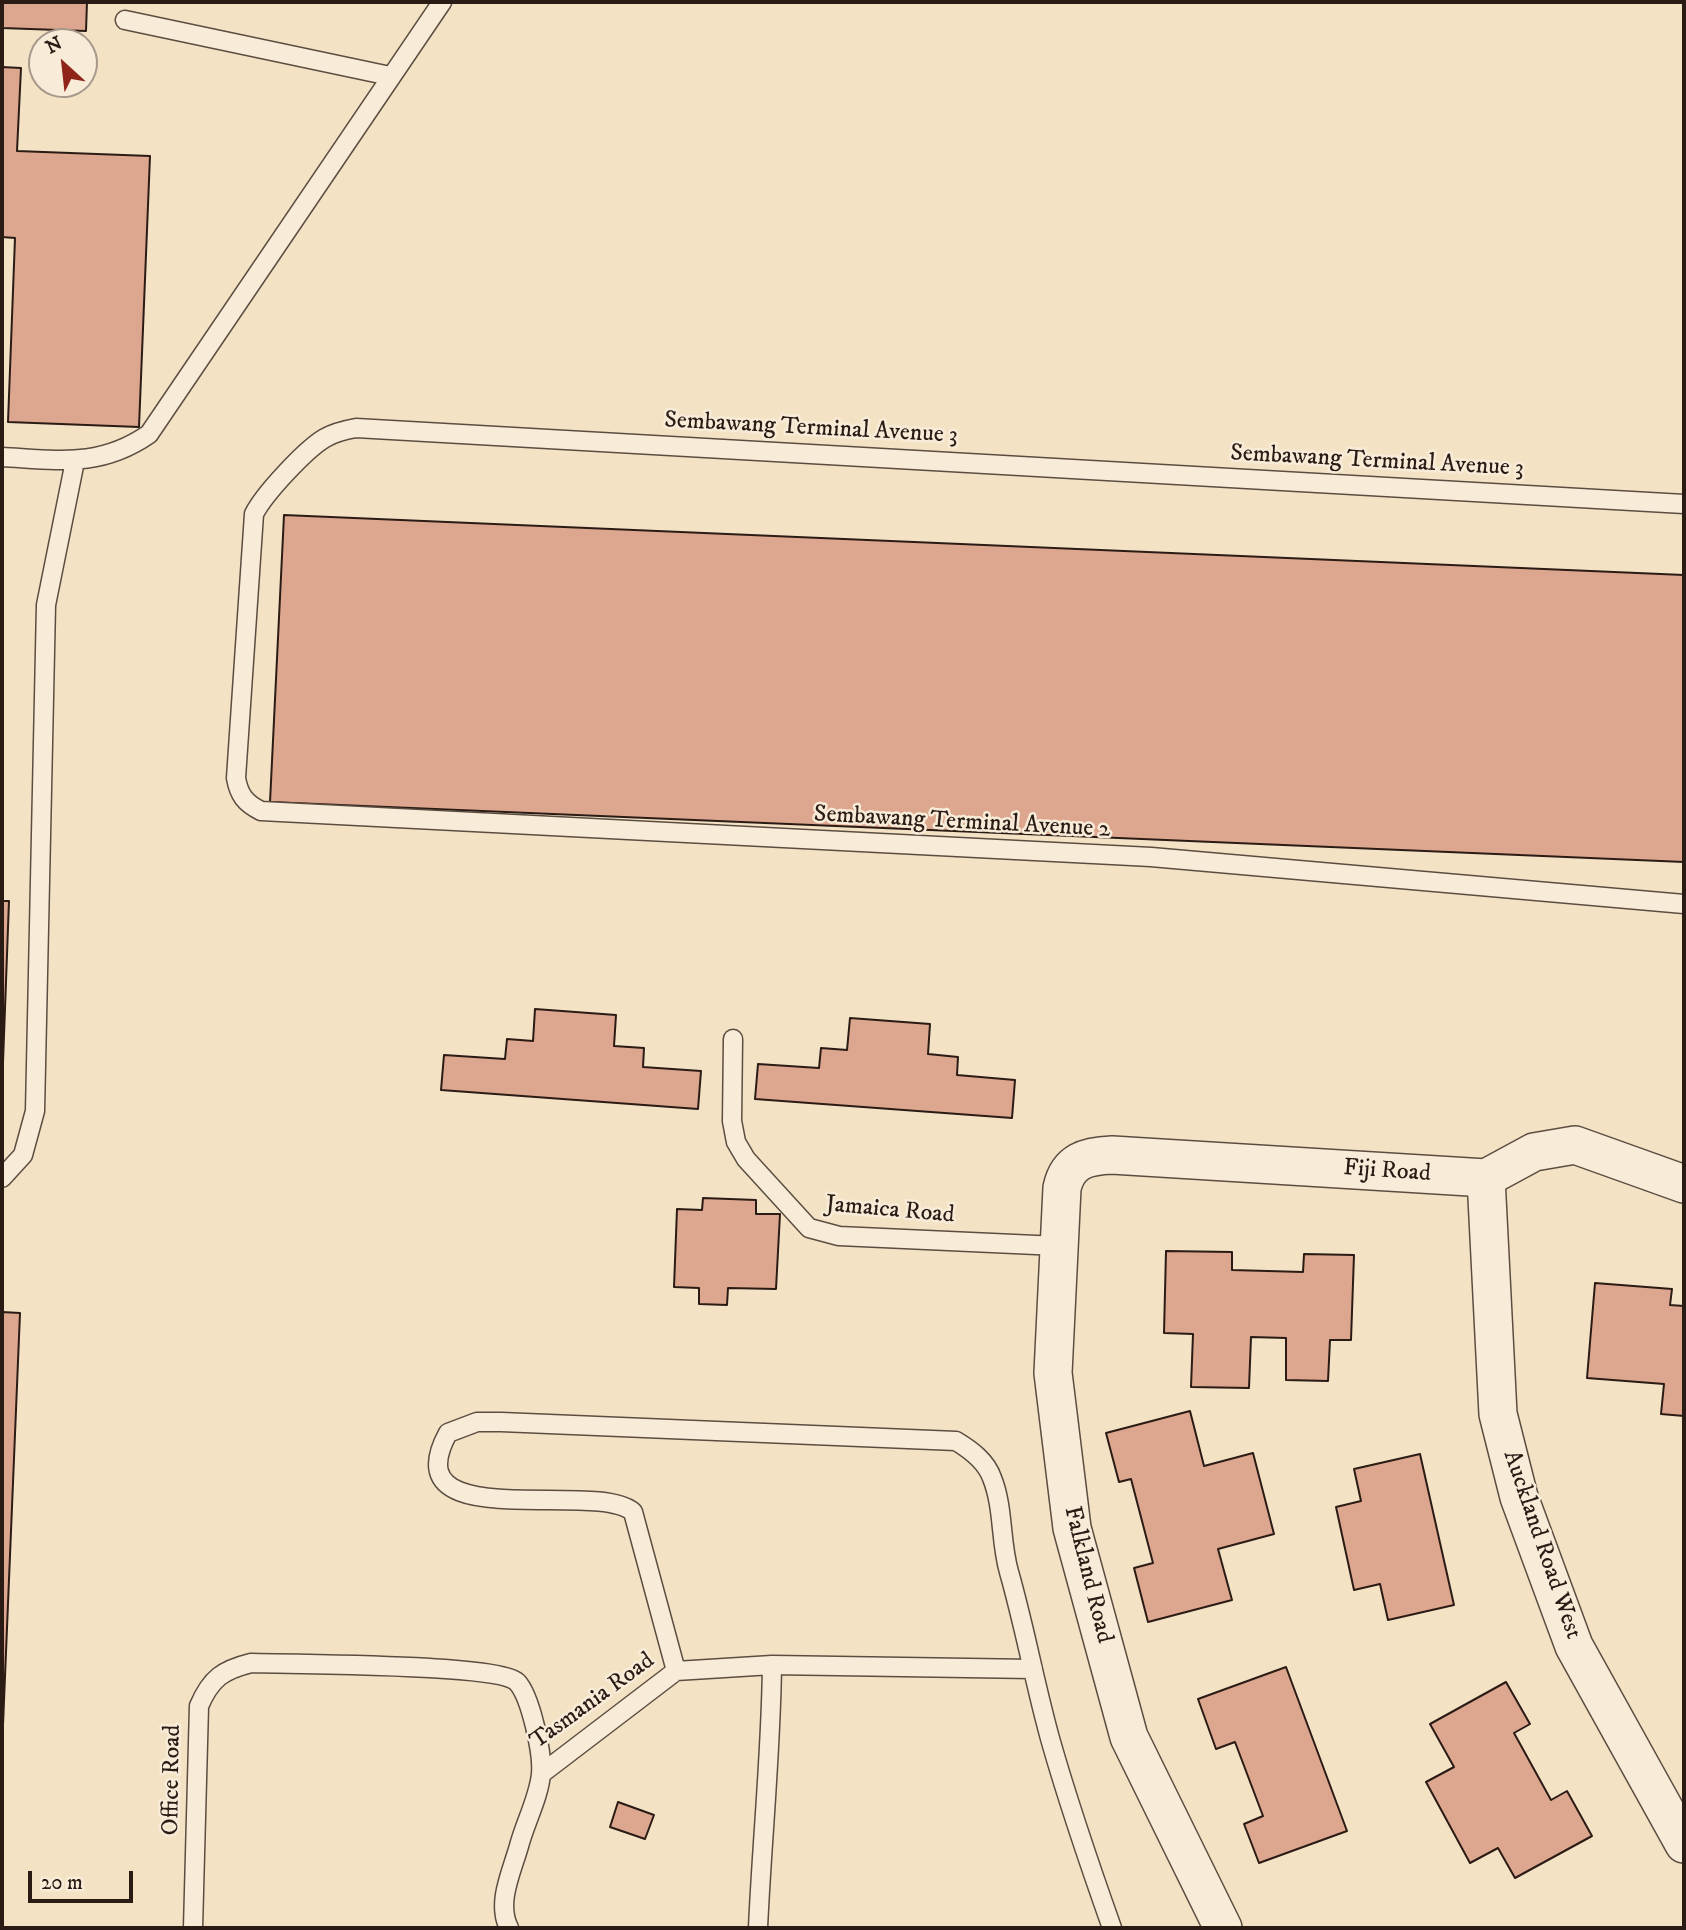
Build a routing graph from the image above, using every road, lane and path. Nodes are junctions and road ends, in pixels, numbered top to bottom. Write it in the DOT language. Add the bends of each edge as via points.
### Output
graph roads {
  1 [pos="442,2"];
  2 [pos="125,20"];
  3 [pos="390,76"];
  4 [pos="2,457"];
  5 [pos="75,461"];
  6 [pos="1684,504"];
  7 [pos="242,797"];
  8 [pos="1684,904"];
  9 [pos="733,1039"];
  10 [pos="1077,1162"];
  11 [pos="2,1178"];
  12 [pos="1486,1178"];
  13 [pos="1684,1184"];
  14 [pos="1058,1246"];
  15 [pos="251,1663"];
  16 [pos="772,1665"];
  17 [pos="1033,1669"];
  18 [pos="676,1671"];
  19 [pos="541,1774"];
  20 [pos="1684,1844"];
  21 [pos="194,1928"];
  22 [pos="509,1928"];
  23 [pos="758,1928"];
  24 [pos="1112,1928"];
  25 [pos="1223,1928"];
  1 -- 3 [label="lane"];
  2 -- 3 [label="lane"];
  3 -- 5 [label="lane" via="149,434 127,450"];
  4 -- 5 [label="lane"];
  5 -- 11 [label="lane" via="46,605 35,1111 23,1156"];
  6 -- 7 [label="lane, Sembawang Terminal Avenue 3" via="340,430 322,439 262,499 254,514 236,778"];
  7 -- 8 [label="lane, Sembawang Terminal Avenue 2" via="261,811 1151,857"];
  9 -- 14 [label="lane, Jamaica Road" via="736,1142 809,1228 839,1236"];
  10 -- 12 [label="street, Fiji Road" via="1112,1155"];
  10 -- 14 [label="street, Falkland Road" via="1065,1173"];
  12 -- 13 [label="street" via="1534,1152 1575,1145"];
  12 -- 20 [label="street, Auckland Road West" via="1498,1414 1518,1497 1574,1646"];
  14 -- 25 [label="street, Falkland Road" via="1053,1373 1072,1528 1129,1737"];
  15 -- 19 [label="lane, Tasmania Road" via="465,1671 509,1678 525,1697"];
  15 -- 21 [label="lane, Office Road" via="226,1669 208,1685 199,1706"];
  16 -- 17 [label="lane, Tasmania Road"];
  16 -- 18 [label="lane, Tasmania Road"];
  16 -- 23 [label="lane" via="771,1750"];
  17 -- 18 [label="lane" via="1004,1551 998,1493 991,1474 974,1452 956,1441 501,1422 477,1422 448,1433 438,1451 437,1468 440,1479 459,1493 587,1501 624,1506 634,1512"];
  17 -- 24 [label="lane" via="1072,1815"];
  18 -- 19 [label="lane, Tasmania Road"];
  19 -- 22 [label="lane" via="507,1888 504,1908"];
}
